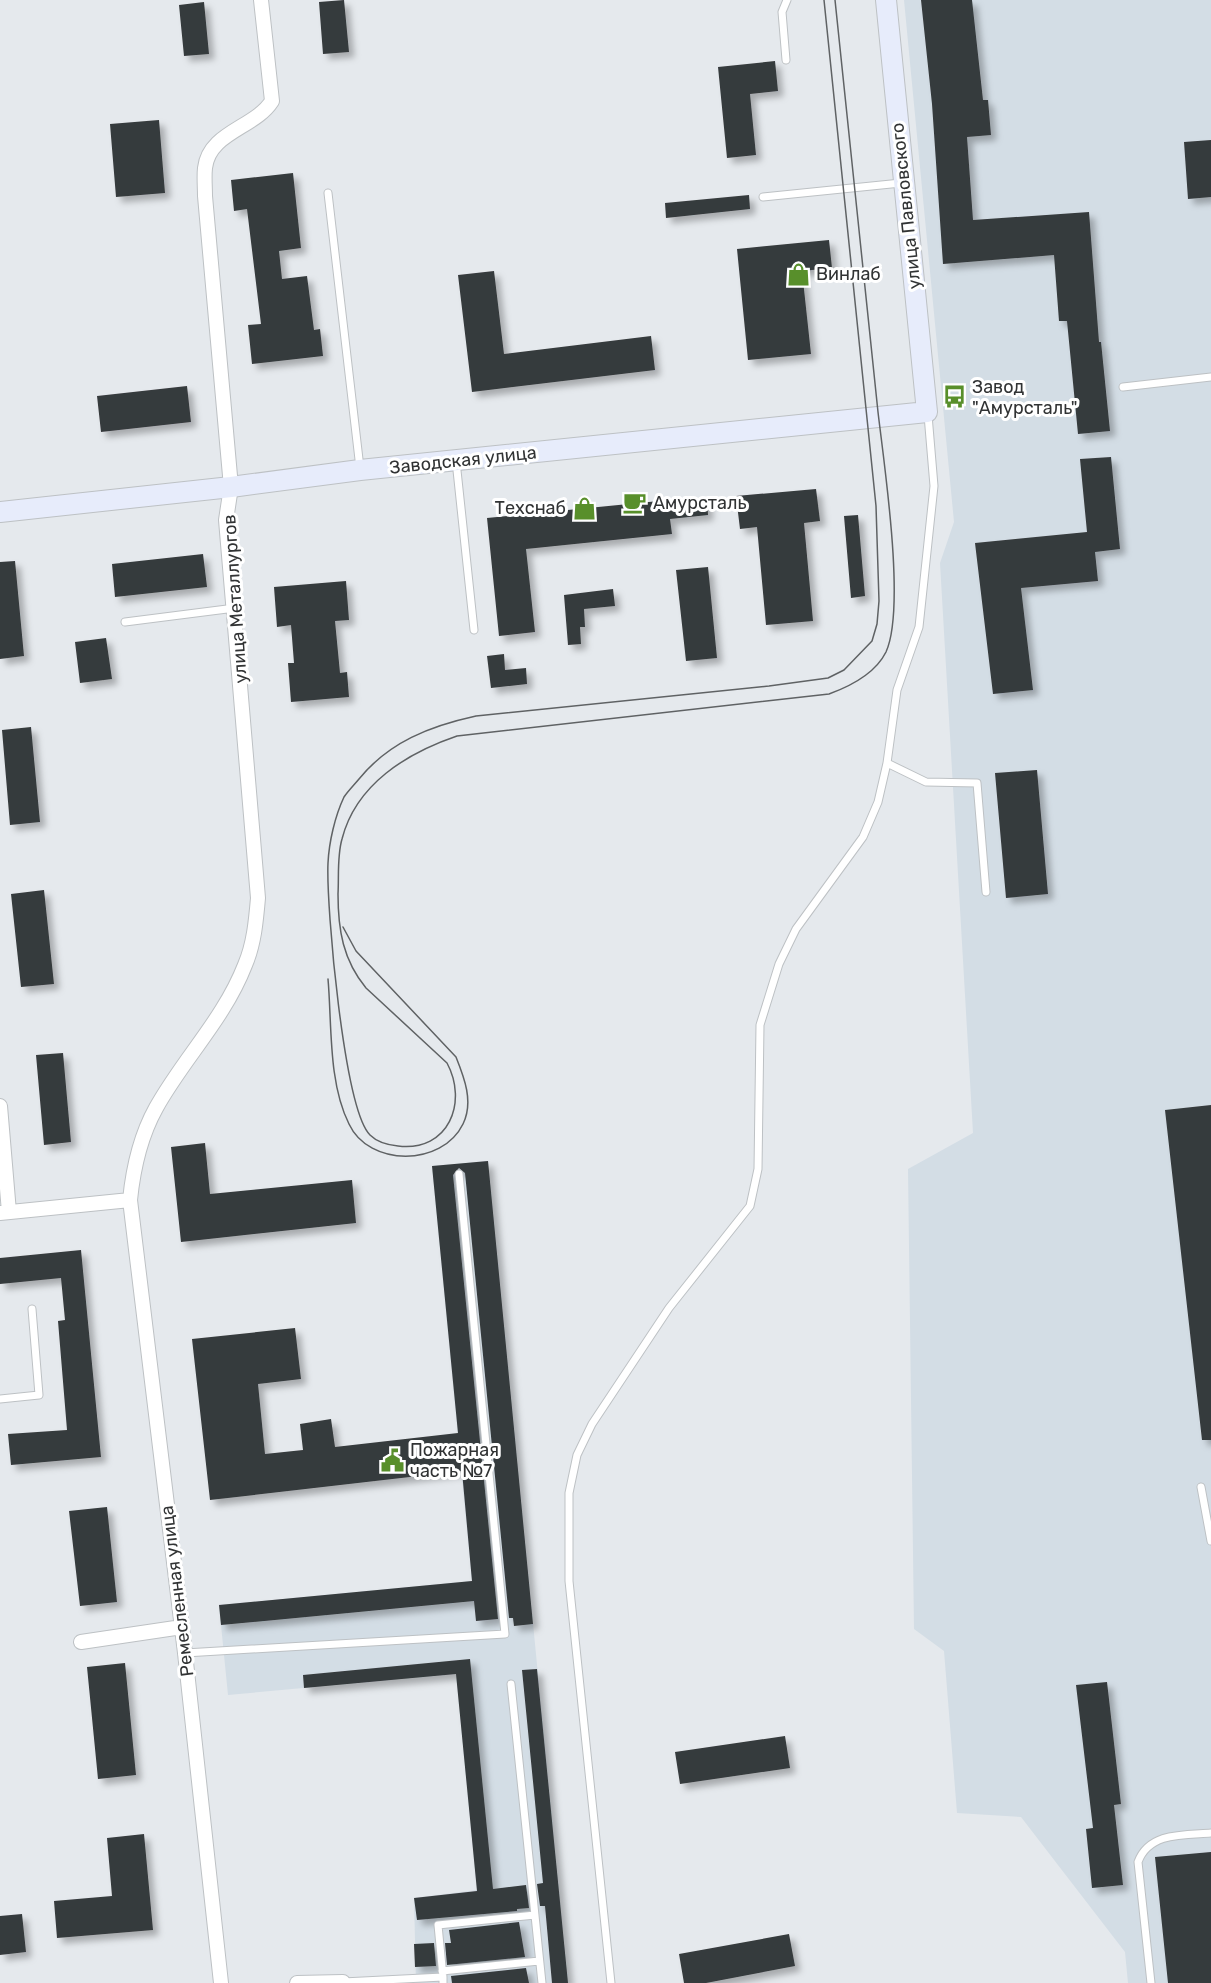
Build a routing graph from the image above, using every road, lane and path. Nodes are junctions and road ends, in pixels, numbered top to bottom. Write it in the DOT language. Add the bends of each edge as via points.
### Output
graph roads {
  1 [pos="261,0"];
  2 [pos="787,0"];
  3 [pos="886,0"];
  4 [pos="786,60"];
  5 [pos="904,183"];
  6 [pos="328,193"];
  7 [pos="763,197"];
  8 [pos="1211,378"];
  9 [pos="1123,387"];
  10 [pos="927,412"];
  11 [pos="456,461"];
  12 [pos="360,470"];
  13 [pos="231,487"];
  14 [pos="0,512"];
  15 [pos="235,608"];
  16 [pos="125,622"];
  17 [pos="474,630"];
  18 [pos="887,763"];
  19 [pos="986,892"];
  20 [pos="0,1106"];
  21 [pos="459,1174"];
  22 [pos="130,1200"];
  23 [pos="5,1213"];
  24 [pos="32,1309"];
  25 [pos="0,1399"];
  26 [pos="1201,1487"];
  27 [pos="1211,1541"];
  28 [pos="182,1627"];
  29 [pos="81,1642"];
  30 [pos="185,1653"];
  31 [pos="511,1684"];
  32 [pos="1211,1833"];
  33 [pos="535,1915"];
  34 [pos="539,1961"];
  35 [pos="443,1977"];
  36 [pos="343,1982"];
  37 [pos="220,1983"];
  38 [pos="297,1983"];
  39 [pos="542,1983"];
  40 [pos="611,1983"];
  41 [pos="1151,1983"];
  1 -- 13 [label="street, улица Металлургов" via="272,101 264,114 215,144 205,166"];
  2 -- 4 [label="lane" via="782,12"];
  3 -- 5 [label="street, улица Павловского"];
  5 -- 7 [label="lane"];
  5 -- 10 [label="street, улица Павловского"];
  6 -- 12 [label="lane"];
  8 -- 9 [label="lane"];
  10 -- 11 [label="street, Заводская улица"];
  10 -- 18 [label="lane" via="934,486 926,583 919,627 897,690"];
  11 -- 12 [label="street, Заводская улица"];
  11 -- 17 [label="lane"];
  12 -- 13 [label="street, Заводская улица"];
  13 -- 14 [label="street, Заводская улица"];
  13 -- 15 [label="street, улица Металлургов" via="226,520"];
  15 -- 16 [label="lane"];
  15 -- 22 [label="street, улица Металлургов" via="258,898 254,935 229,999 155,1110 132,1174"];
  18 -- 19 [label="lane" via="926,782 977,783"];
  18 -- 40 [label="lane" via="878,802 862,837 796,929 778,964 760,1025 758,1169 750,1206 669,1308 592,1424 577,1455 569,1493 569,1581"];
  20 -- 23 [label="street"];
  21 -- 30 [label="lane" via="505,1634"];
  22 -- 23 [label="street"];
  22 -- 28 [label="street, Ремесленная улица"];
  24 -- 25 [label="lane" via="39,1395"];
  26 -- 27 [label="lane"];
  28 -- 29 [label="street"];
  28 -- 30 [label="street, Ремесленная улица"];
  30 -- 37 [label="street, Ремесленная улица"];
  31 -- 33 [label="lane"];
  32 -- 41 [label="lane" via="1155,1840 1142,1850 1138,1862"];
  33 -- 34 [label="lane"];
  33 -- 35 [label="lane" via="438,1925"];
  34 -- 35 [label="lane"];
  34 -- 39 [label="lane"];
  35 -- 36 [label="lane"];
  36 -- 38 [label="street"];
}
